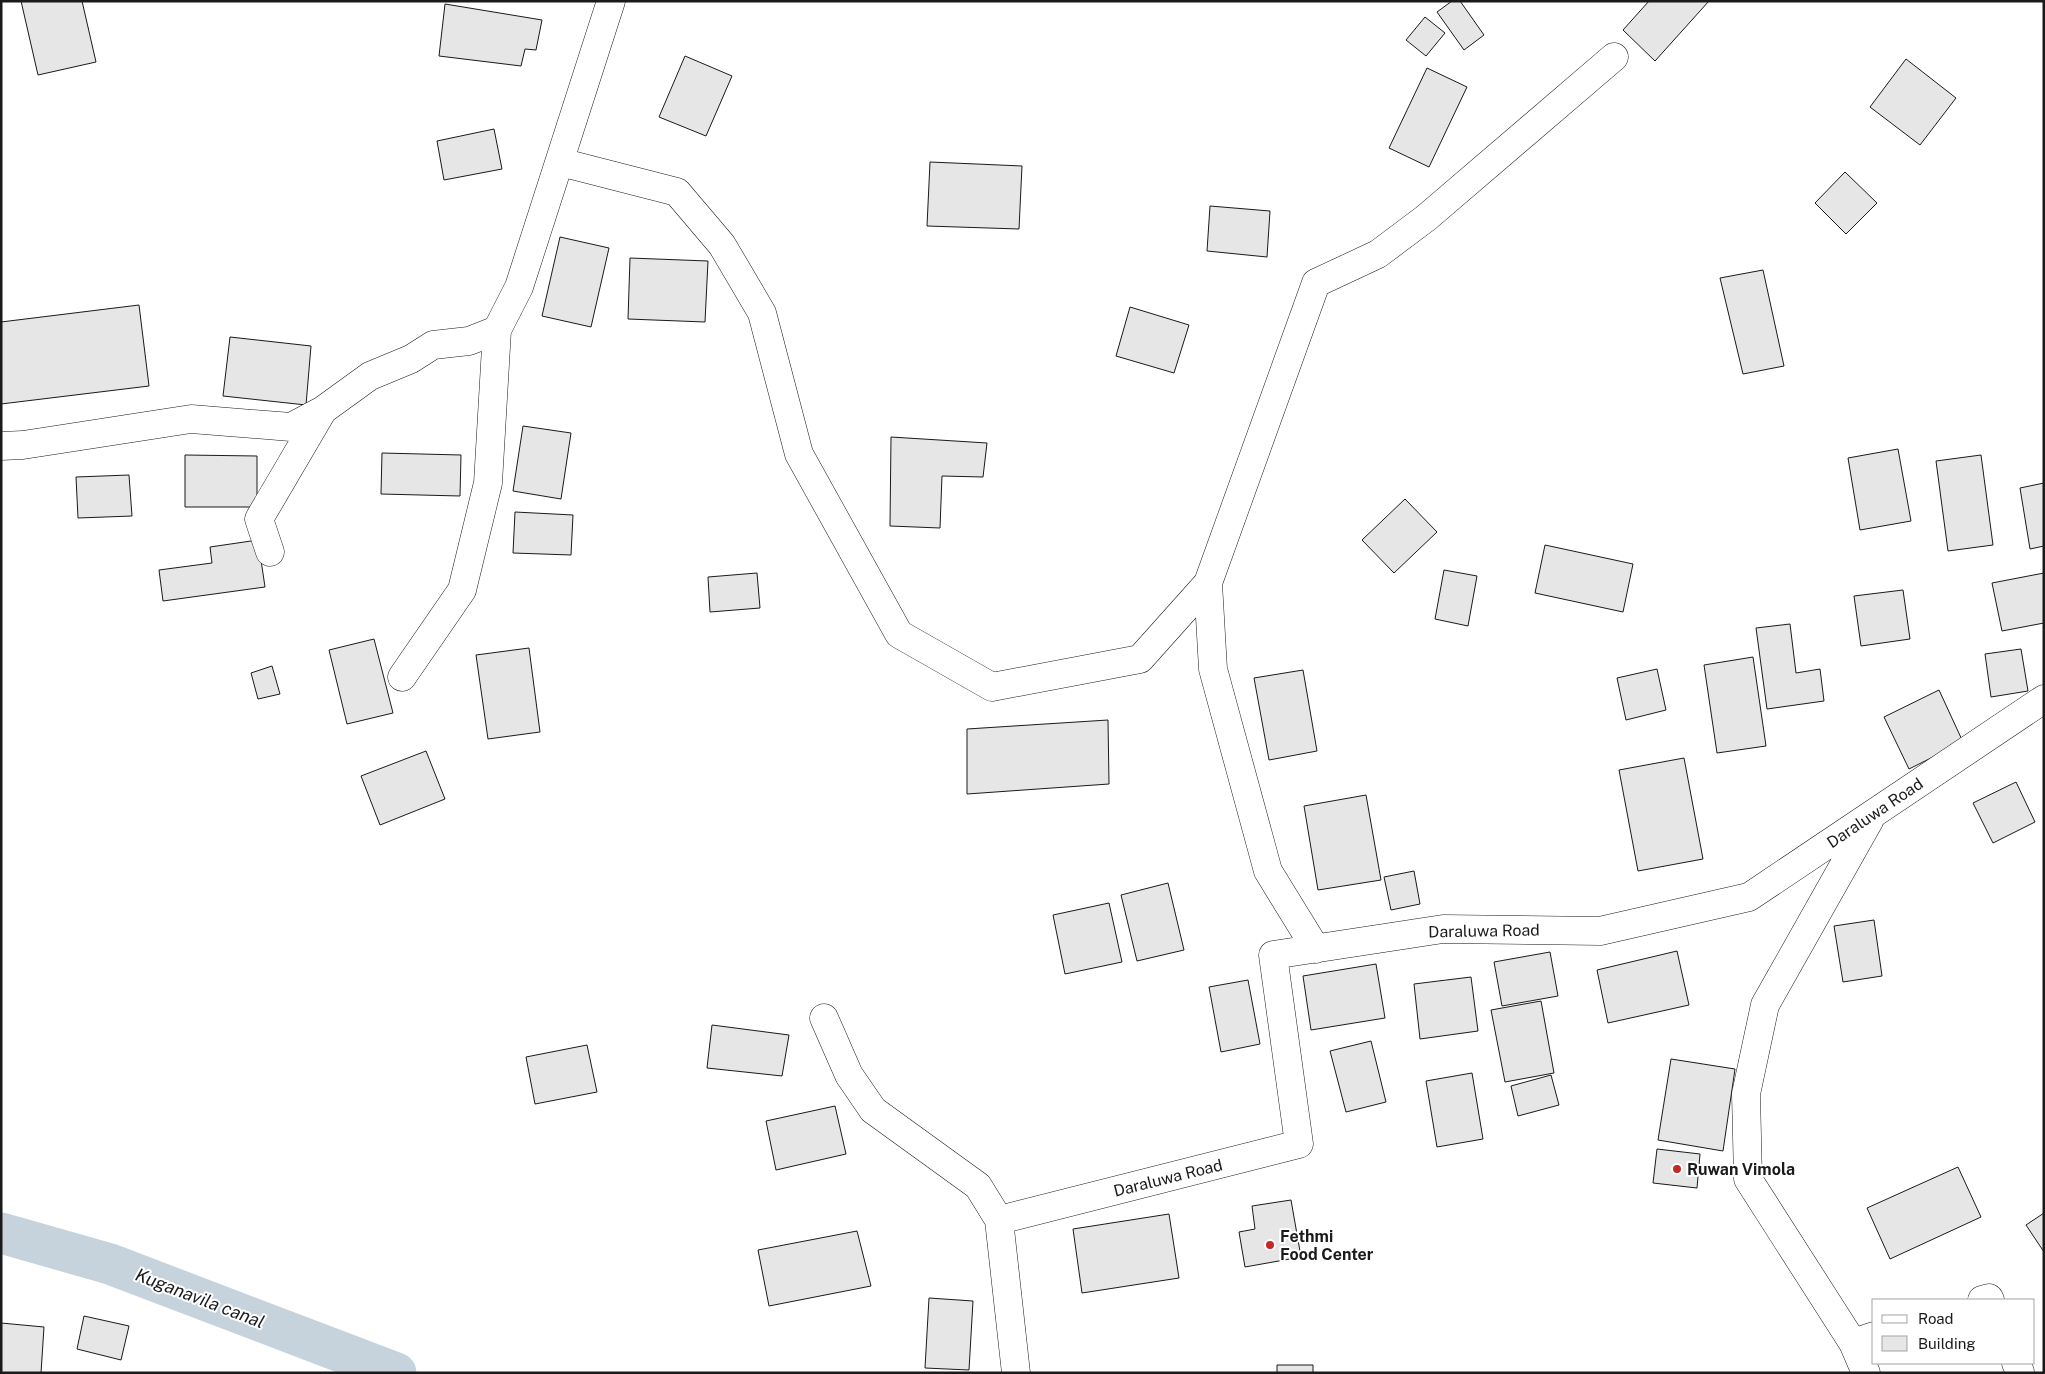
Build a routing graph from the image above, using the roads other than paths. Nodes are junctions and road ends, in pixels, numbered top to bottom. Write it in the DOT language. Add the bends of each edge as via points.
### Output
graph roads {
  1 [pos="611,1"];
  2 [pos="1614,57"];
  3 [pos="560,162"];
  4 [pos="497,330"];
  5 [pos="323,410"];
  6 [pos="1,446"];
  7 [pos="270,552"];
  8 [pos="1208,583"];
  9 [pos="402,676"];
  10 [pos="2044,699"];
  11 [pos="1873,813"];
  12 [pos="1316,949"];
  13 [pos="824,1018"];
  14 [pos="999,1220"];
  15 [pos="1863,1340"];
  16 [pos="1016,1373"];
  17 [pos="1866,1373"];
  1 -- 3 [label="street"];
  2 -- 8 [label="street" via="1426,218 1378,254 1316,283"];
  3 -- 4 [label="street" via="519,286"];
  3 -- 8 [label="street" via="677,192 722,245 762,313 799,454 899,634 992,687 1140,659"];
  4 -- 5 [label="street" via="469,342 433,345 411,359 370,376"];
  4 -- 9 [label="street" via="488,483 462,590"];
  5 -- 6 [label="street" via="291,427 191,419"];
  5 -- 7 [label="street" via="259,519"];
  8 -- 12 [label="street" via="1213,669 1268,871"];
  10 -- 11 [label="street, Daraluwa Road"];
  11 -- 12 [label="street, Daraluwa Road" via="1749,897 1600,930 1443,929"];
  11 -- 15 [label="street" via="1765,1005 1746,1094 1748,1179"];
  12 -- 14 [label="street, Daraluwa Road" via="1273,955 1299,1144"];
  13 -- 14 [label="street" via="849,1075 873,1110 978,1186"];
  14 -- 16 [label="street"];
  15 -- 17 [label="street"];
}
